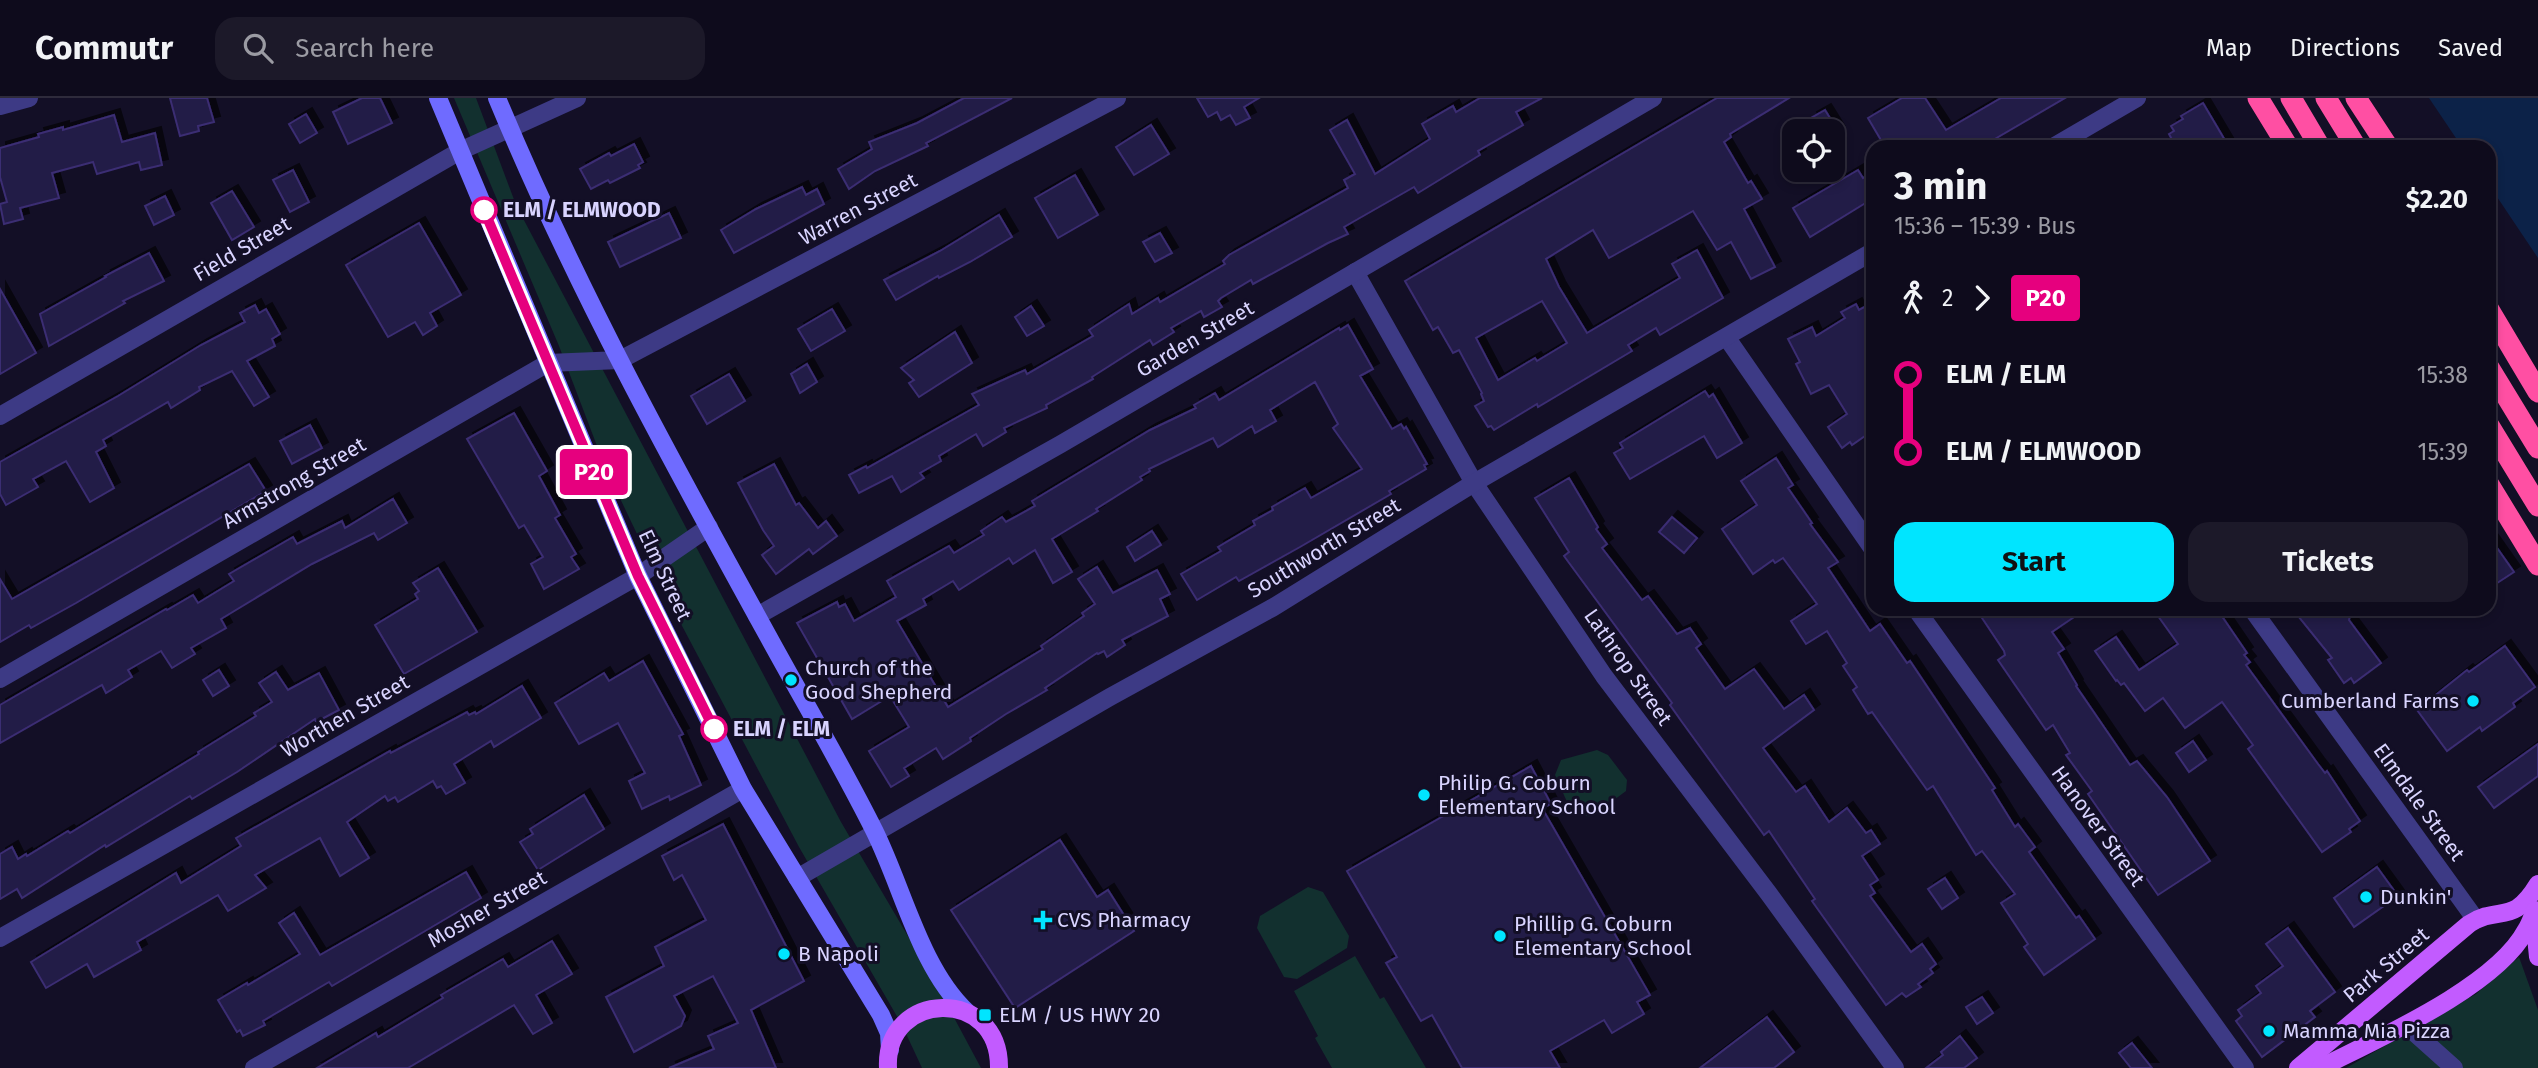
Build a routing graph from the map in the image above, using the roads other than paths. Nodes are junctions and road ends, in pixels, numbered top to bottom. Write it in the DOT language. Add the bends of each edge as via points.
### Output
graph roads {
  1 [pos="29,98"];
  2 [pos="438,98"];
  3 [pos="497,98"];
  4 [pos="577,98"];
  5 [pos="1117,98"];
  6 [pos="1653,98"];
  7 [pos="2137,98"];
  8 [pos="2258,98"];
  9 [pos="2291,98"];
  10 [pos="2326,98"];
  11 [pos="2357,98"];
  12 [pos="0,106"];
  13 [pos="510,129"];
  14 [pos="2065,140"];
  15 [pos="2284,140"];
  16 [pos="2316,140"];
  17 [pos="2352,140"];
  18 [pos="2384,140"];
  19 [pos="460,151"];
  20 [pos="1866,256"];
  21 [pos="1355,272"];
  22 [pos="2496,321"];
  23 [pos="1727,338"];
  24 [pos="620,360"];
  25 [pos="548,363"];
  26 [pos="2496,379"];
  27 [pos="2538,392"];
  28 [pos="0,416"];
  29 [pos="2496,437"];
  30 [pos="2538,448"];
  31 [pos="1474,483"];
  32 [pos="2496,496"];
  33 [pos="2538,506"];
  34 [pos="709,527"];
  35 [pos="1866,539"];
  36 [pos="2538,565"];
  37 [pos="638,576"];
  38 [pos="1921,616"];
  39 [pos="2257,616"];
  40 [pos="757,617"];
  41 [pos="0,678"];
  42 [pos="743,789"];
  43 [pos="875,832"];
  44 [pos="797,878"];
  45 [pos="2538,884"];
  46 [pos="2538,892"];
  47 [pos="2535,910"];
  48 [pos="2476,919"];
  49 [pos="0,938"];
  50 [pos="2538,957"];
  51 [pos="967,1012"];
  52 [pos="2406,1025"];
  53 [pos="888,1063"];
  54 [pos="254,1068"];
  55 [pos="999,1068"];
  56 [pos="1895,1068"];
  57 [pos="2245,1068"];
  58 [pos="2298,1068"];
  59 [pos="2320,1068"];
  60 [pos="2454,1068"];
  1 -- 12 [label="street"];
  2 -- 19 [label="main road, Elm Street"];
  3 -- 13 [label="main road"];
  4 -- 13 [label="street, Field Street"];
  5 -- 24 [label="street, Warren Street"];
  6 -- 21 [label="street, Garden Street"];
  7 -- 14 [label="street"];
  8 -- 15 [label="highway"];
  9 -- 16 [label="highway"];
  10 -- 17 [label="highway"];
  11 -- 18 [label="highway"];
  13 -- 19 [label="street, Field Street"];
  13 -- 24 [label="main road" via="552,226"];
  19 -- 25 [label="main road, Elm Street"];
  19 -- 28 [label="street, Field Street"];
  20 -- 23 [label="street, Southworth Street"];
  21 -- 31 [label="street, Lathrop Street"];
  21 -- 40 [label="street, Garden Street"];
  22 -- 27 [label="highway"];
  23 -- 31 [label="street, Southworth Street"];
  23 -- 35 [label="street"];
  24 -- 25 [label="street, Armstrong Street"];
  24 -- 34 [label="main road"];
  25 -- 37 [label="main road, Elm Street"];
  25 -- 41 [label="street, Armstrong Street"];
  26 -- 30 [label="highway"];
  29 -- 33 [label="highway"];
  31 -- 43 [label="street, Southworth Street" via="1272,607"];
  31 -- 56 [label="street, Lathrop Street" via="1604,676"];
  32 -- 36 [label="highway"];
  34 -- 37 [label="street, Worthen Street"];
  34 -- 40 [label="main road"];
  37 -- 42 [label="main road, Elm Street"];
  37 -- 49 [label="street, Worthen Street"];
  38 -- 57 [label="street, Hanover Street"];
  39 -- 48 [label="street, Elmdale Street"];
  40 -- 43 [label="main road"];
  42 -- 44 [label="main road, Elm Street"];
  42 -- 54 [label="street, Mosher Street"];
  43 -- 44 [label="street, Southworth Street"];
  43 -- 51 [label="main road" via="934,969 951,997"];
  44 -- 53 [label="main road, Elm Street" via="877,1007 889,1032"];
  45 -- 48 [label="main road, Park Street" via="2528,901 2510,913"];
  46 -- 47 [label="main road"];
  47 -- 50 [label="main road"];
  47 -- 52 [label="main road" via="2525,932 2484,977"];
  48 -- 58 [label="main road, Park Street"];
  51 -- 53 [label="main road" via="949,1007 916,1015 902,1025"];
  51 -- 55 [label="main road" via="994,1037"];
  52 -- 59 [label="main road"];
  52 -- 60 [label="street"];
}
